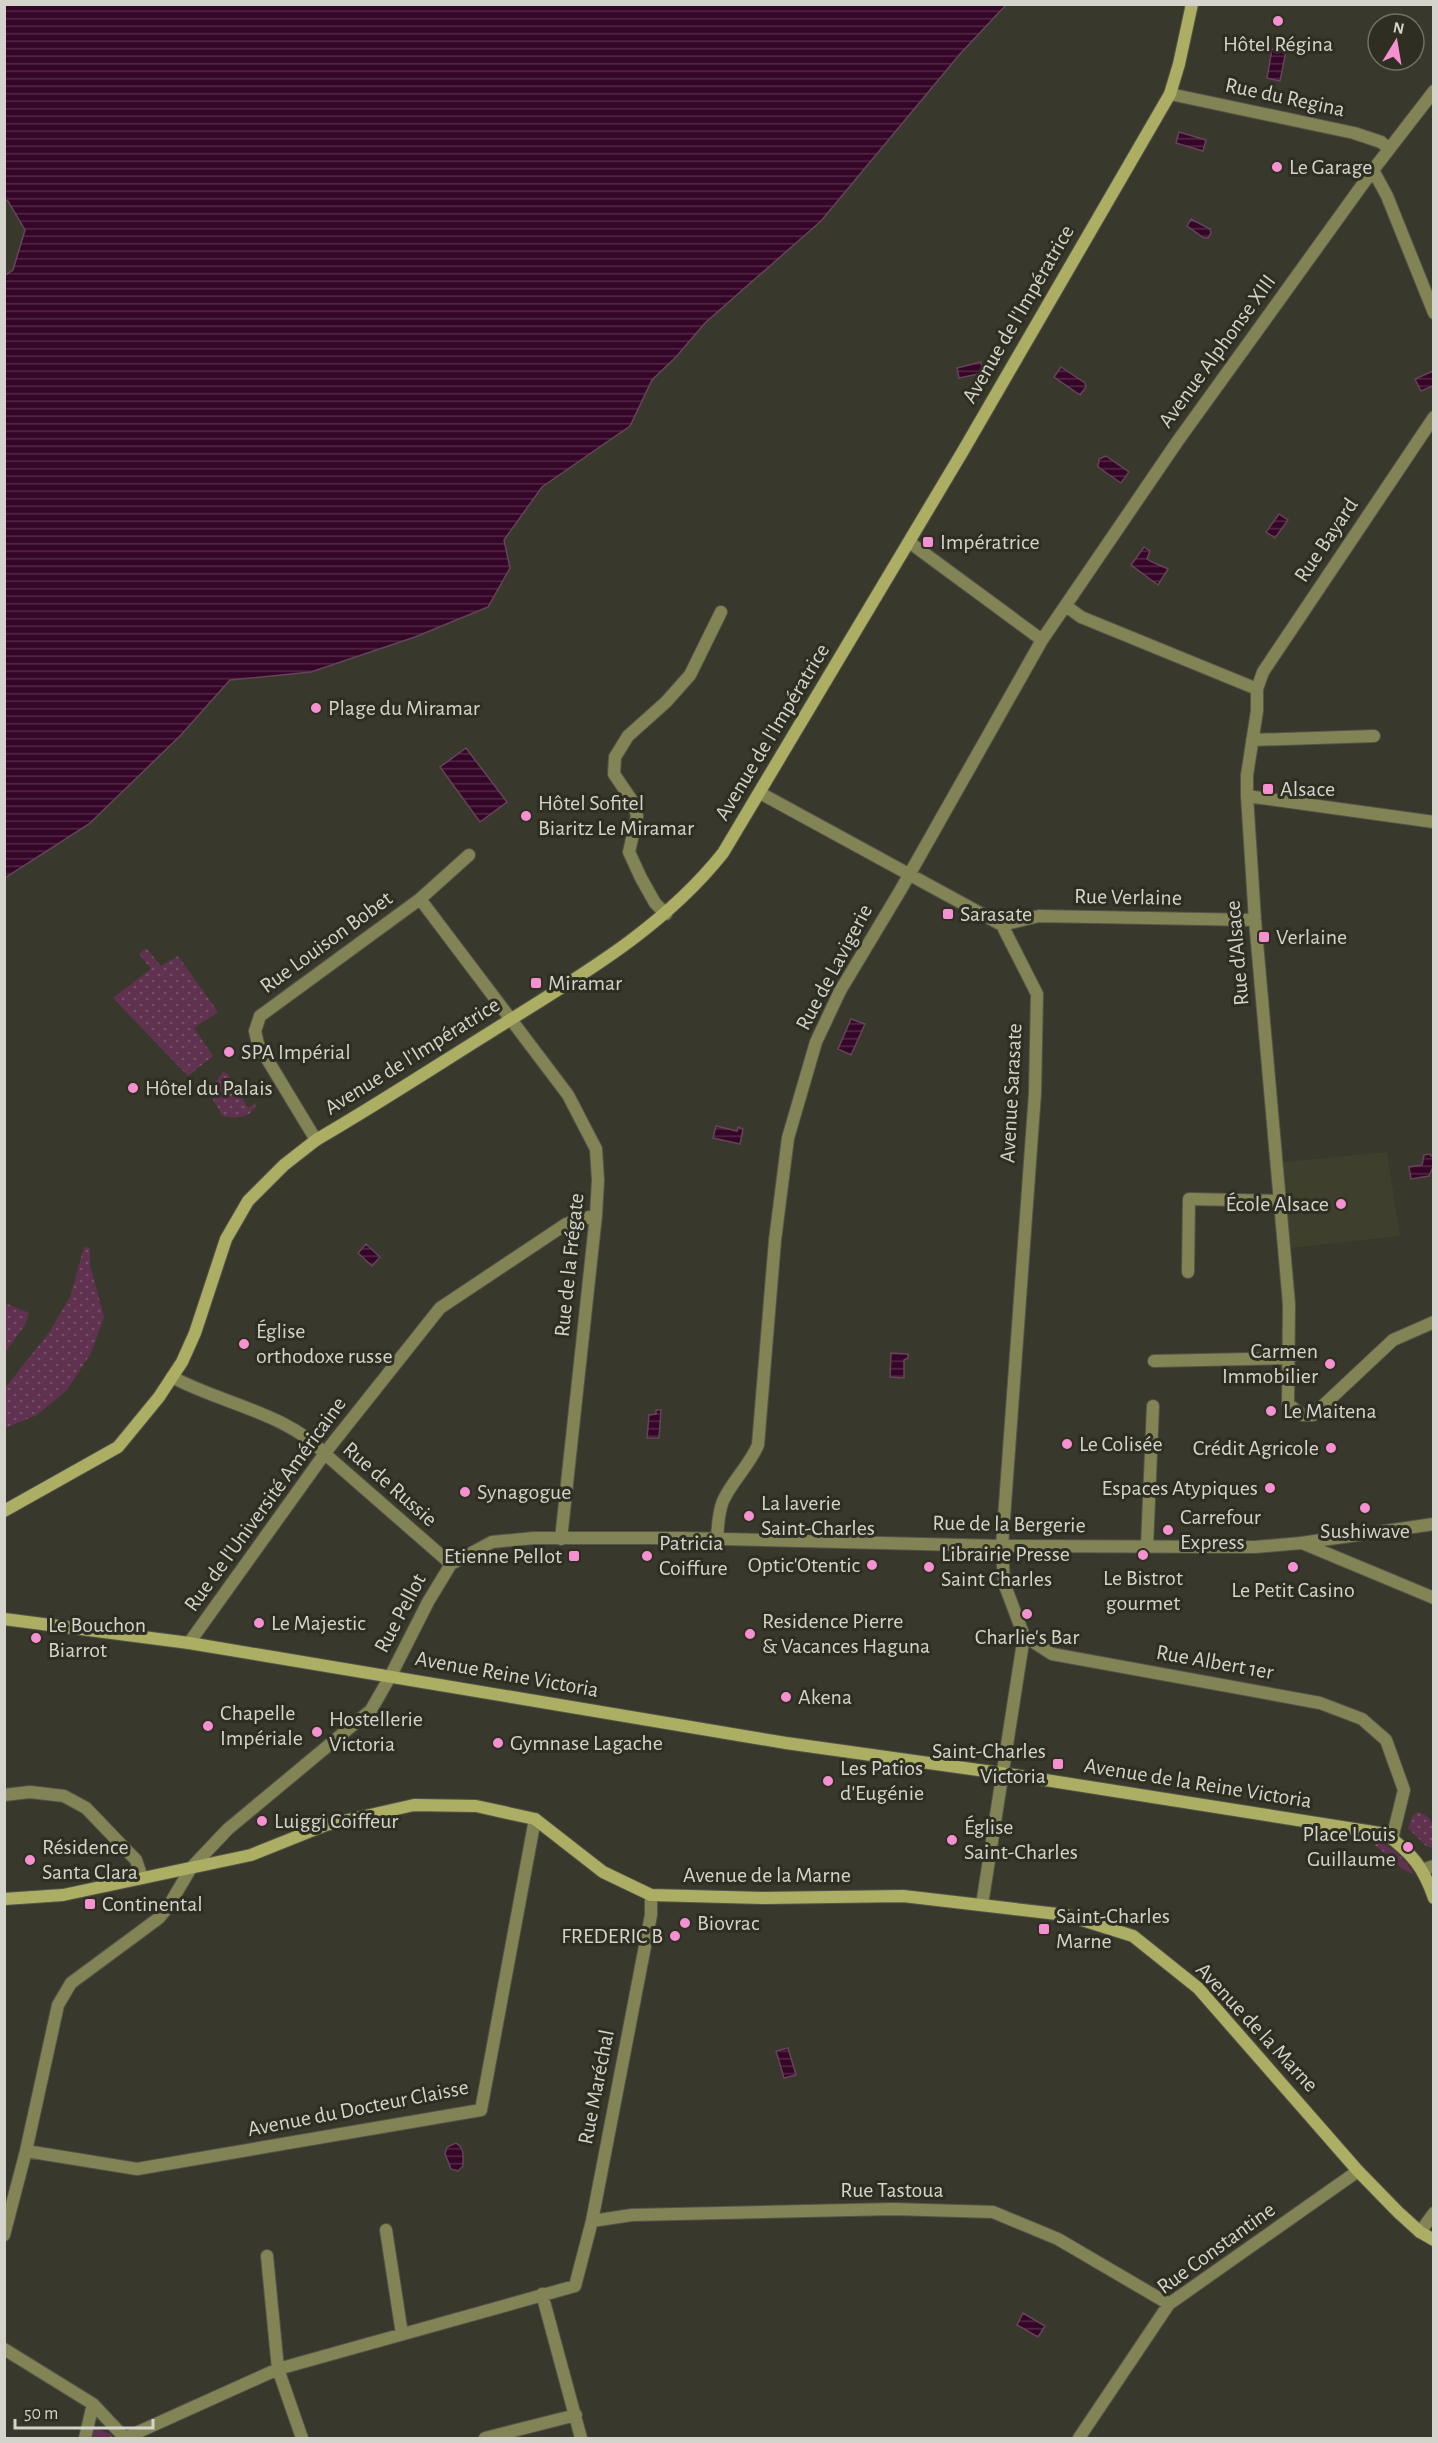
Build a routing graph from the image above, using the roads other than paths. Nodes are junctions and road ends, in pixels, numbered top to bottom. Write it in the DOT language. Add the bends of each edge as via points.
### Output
graph roads {
  1 [pos="1192,4"];
  2 [pos="1434,91"];
  3 [pos="1170,94"];
  4 [pos="1389,149"];
  5 [pos="1373,170"];
  6 [pos="1434,313"];
  7 [pos="1434,417"];
  8 [pos="909,542"];
  9 [pos="1066,606"];
  10 [pos="721,612"];
  11 [pos="1042,640"];
  12 [pos="1257,689"];
  13 [pos="1374,736"];
  14 [pos="1252,740"];
  15 [pos="760,793"];
  16 [pos="1247,796"];
  17 [pos="1434,822"];
  18 [pos="469,855"];
  19 [pos="910,874"];
  20 [pos="420,899"];
  21 [pos="666,914"];
  22 [pos="1255,920"];
  23 [pos="1002,925"];
  24 [pos="511,1019"];
  25 [pos="316,1140"];
  26 [pos="1280,1202"];
  27 [pos="596,1215"];
  28 [pos="1188,1272"];
  29 [pos="1434,1322"];
  30 [pos="1290,1358"];
  31 [pos="1154,1362"];
  32 [pos="172,1377"];
  33 [pos="1153,1406"];
  34 [pos="325,1454"];
  35 [pos="4,1511"];
  36 [pos="1434,1524"];
  37 [pos="561,1539"];
  38 [pos="717,1539"];
  39 [pos="1301,1543"];
  40 [pos="1002,1546"];
  41 [pos="1147,1546"];
  42 [pos="451,1564"];
  43 [pos="1434,1598"];
  44 [pos="4,1619"];
  45 [pos="1024,1636"];
  46 [pos="189,1643"];
  47 [pos="391,1675"];
  48 [pos="1002,1774"];
  49 [pos="4,1795"];
  50 [pos="535,1819"];
  51 [pos="1389,1837"];
  52 [pos="191,1868"];
  53 [pos="1428,1868"];
  54 [pos="142,1878"];
  55 [pos="651,1895"];
  56 [pos="1434,1898"];
  57 [pos="4,1899"];
  58 [pos="982,1905"];
  59 [pos="26,2151"];
  60 [pos="1358,2171"];
  61 [pos="1434,2213"];
  62 [pos="592,2221"];
  63 [pos="386,2230"];
  64 [pos="1420,2232"];
  65 [pos="4,2235"];
  66 [pos="1434,2241"];
  67 [pos="267,2256"];
  68 [pos="542,2294"];
  69 [pos="1168,2304"];
  70 [pos="402,2334"];
  71 [pos="4,2349"];
  72 [pos="278,2369"];
  73 [pos="93,2403"];
  74 [pos="576,2415"];
  75 [pos="125,2438"];
  76 [pos="86,2439"];
  77 [pos="302,2439"];
  78 [pos="485,2439"];
  79 [pos="581,2439"];
  80 [pos="1079,2439"];
  1 -- 3 [label="main road, Avenue de l'Impératrice"];
  2 -- 4 [label="street, Avenue Alphonse XIII"];
  3 -- 4 [label="street, Rue du Regina" via="1354,133 1381,142"];
  3 -- 8 [label="main road, Avenue de l'Impératrice"];
  4 -- 5 [label="street, Avenue Alphonse XIII"];
  5 -- 6 [label="street" via="1387,195"];
  5 -- 9 [label="street, Avenue Alphonse XIII" via="1177,442"];
  7 -- 12 [label="street, Rue Bayard" via="1263,672"];
  8 -- 11 [label="street"];
  8 -- 15 [label="main road, Avenue de l'Impératrice"];
  9 -- 11 [label="street, Avenue Alphonse XIII"];
  9 -- 12 [label="street" via="1081,617"];
  10 -- 21 [label="street" via="690,675 628,736 615,757 614,774 633,802 637,816 629,852 640,878"];
  11 -- 19 [label="street, Rue de Lavigerie"];
  12 -- 14 [label="street, Rue d'Alsace"];
  13 -- 14 [label="street"];
  14 -- 16 [label="street, Rue d'Alsace"];
  15 -- 19 [label="street"];
  15 -- 21 [label="main road, Avenue de l'Impératrice" via="723,853"];
  16 -- 17 [label="street"];
  16 -- 22 [label="street, Rue d'Alsace"];
  18 -- 20 [label="street, Rue Louison Bobet"];
  19 -- 23 [label="street"];
  19 -- 38 [label="street, Rue de Lavigerie" via="840,991 816,1042 804,1081 788,1138 775,1240 758,1445 723,1502"];
  20 -- 24 [label="street, Rue de la Frégate"];
  20 -- 25 [label="street, Rue Louison Bobet" via="260,1016 255,1031 258,1044"];
  21 -- 24 [label="main road, Avenue de l'Impératrice" via="571,983"];
  22 -- 23 [label="street, Rue Verlaine" via="1039,916"];
  22 -- 26 [label="street, Rue d'Alsace"];
  23 -- 40 [label="street, Avenue Sarasate" via="1037,994 1035,1093"];
  24 -- 25 [label="main road, Avenue de l'Impératrice"];
  24 -- 27 [label="street, Rue de la Frégate" via="568,1095 596,1149"];
  25 -- 32 [label="main road, Avenue de l'Impératrice" via="248,1201 226,1239 195,1333"];
  26 -- 28 [label="street" via="1189,1199"];
  26 -- 30 [label="street, Rue d'Alsace"];
  27 -- 34 [label="street, Rue de l'Université Américaine" via="566,1224 440,1308"];
  27 -- 37 [label="street, Rue de la Frégate"];
  29 -- 30 [label="street, Rue d'Alsace" via="1394,1340 1313,1415 1302,1415 1288,1404"];
  30 -- 31 [label="street"];
  32 -- 34 [label="street, Rue de Russie" via="276,1419 312,1440"];
  32 -- 35 [label="main road, Avenue de l'Impératrice" via="118,1447"];
  33 -- 41 [label="street"];
  34 -- 42 [label="street, Rue de Russie"];
  34 -- 46 [label="street, Rue de l'Université Américaine"];
  36 -- 39 [label="street, Rue de la Bergerie"];
  37 -- 38 [label="street, Rue Pellot"];
  37 -- 42 [label="street, Rue Pellot" via="492,1542"];
  38 -- 40 [label="street, Rue de la Bergerie"];
  39 -- 41 [label="street, Rue de la Bergerie" via="1255,1547"];
  39 -- 43 [label="street"];
  40 -- 41 [label="street, Rue de la Bergerie"];
  40 -- 45 [label="street" via="1004,1583"];
  42 -- 47 [label="street, Rue Pellot"];
  44 -- 46 [label="main road, Avenue Reine Victoria"];
  45 -- 48 [label="street"];
  45 -- 51 [label="street, Rue Albert 1er" via="1052,1654 1320,1703 1362,1719 1386,1740 1404,1790"];
  46 -- 47 [label="main road, Avenue Reine Victoria"];
  47 -- 48 [label="main road, Avenue Reine Victoria" via="786,1743"];
  47 -- 52 [label="street, Rue Pellot" via="371,1710 228,1829"];
  48 -- 51 [label="main road, Avenue de la Reine Victoria"];
  48 -- 58 [label="street"];
  49 -- 54 [label="street" via="30,1792 64,1796 86,1808 136,1860"];
  50 -- 52 [label="main road, Avenue de la Marne" via="476,1806 414,1805 326,1826 251,1855"];
  50 -- 55 [label="main road, Avenue de la Marne" via="603,1872"];
  50 -- 59 [label="street, Avenue du Docteur Claisse" via="481,2110 137,2169"];
  51 -- 53 [label="main road"];
  52 -- 54 [label="main road, Avenue de la Marne"];
  52 -- 59 [label="street, Rue Pellot" via="159,1918 71,1983 58,2005"];
  53 -- 56 [label="main road"];
  54 -- 57 [label="main road, Avenue de la Marne" via="63,1894"];
  55 -- 58 [label="main road, Avenue de la Marne" via="903,1896"];
  55 -- 62 [label="street, Rue Maréchal" via="651,1915"];
  58 -- 60 [label="main road, Avenue de la Marne" via="1066,1915 1133,1936 1198,1988"];
  59 -- 65 [label="street, Rue Pellot"];
  60 -- 64 [label="main road, Avenue de la Marne"];
  60 -- 69 [label="street, Rue Constantine"];
  61 -- 64 [label="street"];
  62 -- 68 [label="street, Rue Maréchal" via="575,2286"];
  62 -- 69 [label="street, Rue Tastoua" via="632,2215 893,2209 993,2212 1058,2238"];
  63 -- 70 [label="street"];
  64 -- 66 [label="main road, Avenue de la Marne"];
  67 -- 72 [label="street"];
  68 -- 70 [label="street"];
  68 -- 74 [label="street"];
  69 -- 80 [label="street, Rue Constantine"];
  70 -- 72 [label="street"];
  71 -- 73 [label="street"];
  72 -- 75 [label="street"];
  72 -- 77 [label="street"];
  73 -- 75 [label="street"];
  73 -- 76 [label="street"];
  74 -- 78 [label="street"];
  74 -- 79 [label="street"];
}
